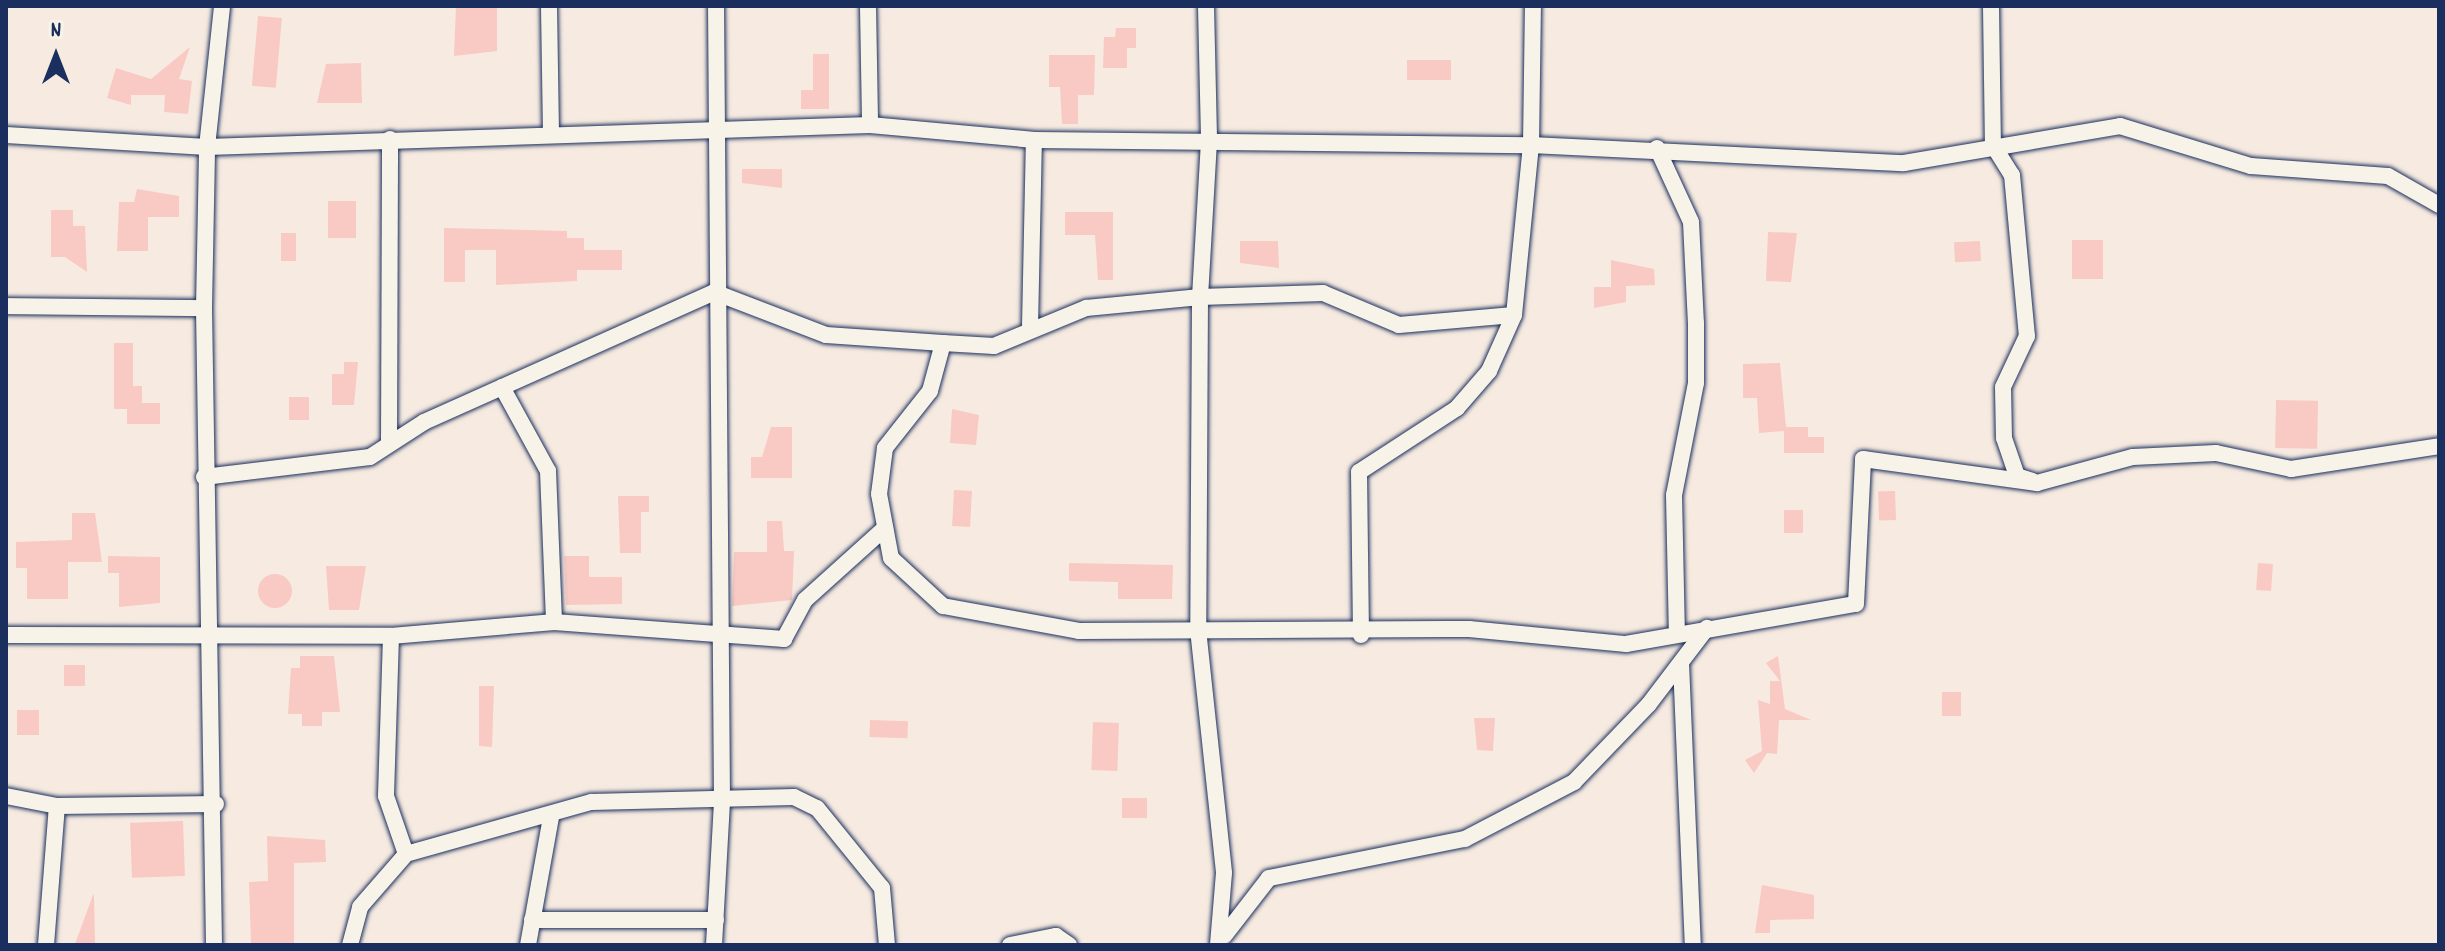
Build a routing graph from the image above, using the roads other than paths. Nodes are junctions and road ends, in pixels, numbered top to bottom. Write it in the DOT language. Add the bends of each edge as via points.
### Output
graph roads {
  1 [pos="222,6"];
  2 [pos="549,6"];
  3 [pos="716,6"];
  4 [pos="868,6"];
  5 [pos="1206,6"];
  6 [pos="1533,6"];
  7 [pos="1991,6"];
  8 [pos="870,125"];
  9 [pos="551,130"];
  10 [pos="6,135"];
  11 [pos="716,136"];
  12 [pos="390,139"];
  13 [pos="1034,140"];
  14 [pos="1209,141"];
  15 [pos="1531,145"];
  16 [pos="1993,145"];
  17 [pos="207,147"];
  18 [pos="1657,148"];
  19 [pos="2439,205"];
  20 [pos="714,292"];
  21 [pos="1200,297"];
  22 [pos="6,306"];
  23 [pos="204,308"];
  24 [pos="1514,315"];
  25 [pos="1030,327"];
  26 [pos="943,343"];
  27 [pos="502,387"];
  28 [pos="389,444"];
  29 [pos="2439,446"];
  30 [pos="204,477"];
  31 [pos="2037,483"];
  32 [pos="885,528"];
  33 [pos="554,622"];
  34 [pos="1707,628"];
  35 [pos="1198,629"];
  36 [pos="205,631"];
  37 [pos="1677,634"];
  38 [pos="6,635"];
  39 [pos="1361,635"];
  40 [pos="391,636"];
  41 [pos="719,636"];
  42 [pos="1681,663"];
  43 [pos="6,796"];
  44 [pos="722,801"];
  45 [pos="216,804"];
  46 [pos="57,806"];
  47 [pos="551,817"];
  48 [pos="406,854"];
  49 [pos="532,920"];
  50 [pos="716,920"];
  51 [pos="46,945"];
  52 [pos="214,945"];
  53 [pos="350,945"];
  54 [pos="528,945"];
  55 [pos="714,945"];
  56 [pos="887,945"];
  57 [pos="1010,945"];
  58 [pos="1069,945"];
  59 [pos="1220,945"];
  60 [pos="1693,945"];
  1 -- 17 [label="street"];
  2 -- 9 [label="street"];
  3 -- 11 [label="street"];
  4 -- 8 [label="street"];
  5 -- 14 [label="street"];
  6 -- 15 [label="street"];
  7 -- 16 [label="street"];
  8 -- 11 [label="street"];
  8 -- 13 [label="street"];
  9 -- 11 [label="street"];
  9 -- 12 [label="street"];
  10 -- 17 [label="street"];
  11 -- 20 [label="street"];
  12 -- 17 [label="street"];
  12 -- 28 [label="street"];
  13 -- 14 [label="street"];
  13 -- 25 [label="street"];
  14 -- 15 [label="street"];
  14 -- 21 [label="street"];
  15 -- 18 [label="street"];
  15 -- 24 [label="street"];
  16 -- 18 [label="street" via="1904,163"];
  16 -- 19 [label="street" via="2120,126 2251,166 2388,176"];
  16 -- 31 [label="street" via="2012,175 2027,336 2003,387 2004,438 2017,476"];
  17 -- 23 [label="street"];
  18 -- 37 [label="street" via="1691,222 1696,323 1696,383 1674,495"];
  20 -- 26 [label="street" via="826,335"];
  20 -- 27 [label="street"];
  20 -- 41 [label="street"];
  21 -- 24 [label="street" via="1323,293 1399,325"];
  21 -- 25 [label="street" via="1086,308"];
  21 -- 35 [label="street"];
  22 -- 23 [label="street"];
  23 -- 30 [label="street"];
  24 -- 39 [label="street" via="1489,371 1457,408 1359,472"];
  25 -- 26 [label="street" via="994,346"];
  26 -- 32 [label="street" via="930,391 885,448 879,494"];
  27 -- 28 [label="street"];
  27 -- 33 [label="street" via="548,471"];
  28 -- 30 [label="street" via="348,463"];
  29 -- 31 [label="street" via="2291,469 2216,453 2133,457"];
  30 -- 36 [label="street"];
  31 -- 34 [label="street" via="1863,459 1856,604"];
  32 -- 35 [label="street" via="891,558 943,606 1079,631"];
  32 -- 41 [label="street" via="805,600 784,639"];
  33 -- 40 [label="street"];
  33 -- 41 [label="street"];
  34 -- 37 [label="street"];
  34 -- 42 [label="street"];
  35 -- 39 [label="street"];
  35 -- 59 [label="street" via="1224,873"];
  36 -- 38 [label="street"];
  36 -- 40 [label="street"];
  36 -- 45 [label="street"];
  37 -- 39 [label="street" via="1626,644 1469,629"];
  40 -- 48 [label="street" via="386,796"];
  41 -- 44 [label="street"];
  42 -- 59 [label="street" via="1574,782 1465,839 1269,878 1231,919"];
  42 -- 60 [label="street"];
  43 -- 46 [label="street"];
  44 -- 47 [label="street" via="591,802"];
  44 -- 50 [label="street"];
  44 -- 56 [label="street" via="794,797 817,808 882,888"];
  45 -- 46 [label="street"];
  45 -- 52 [label="street"];
  46 -- 51 [label="street"];
  47 -- 48 [label="street"];
  47 -- 49 [label="street"];
  48 -- 53 [label="street" via="360,907"];
  49 -- 50 [label="street"];
  49 -- 54 [label="street"];
  50 -- 55 [label="street"];
  57 -- 58 [label="street" via="1056,936"];
}
